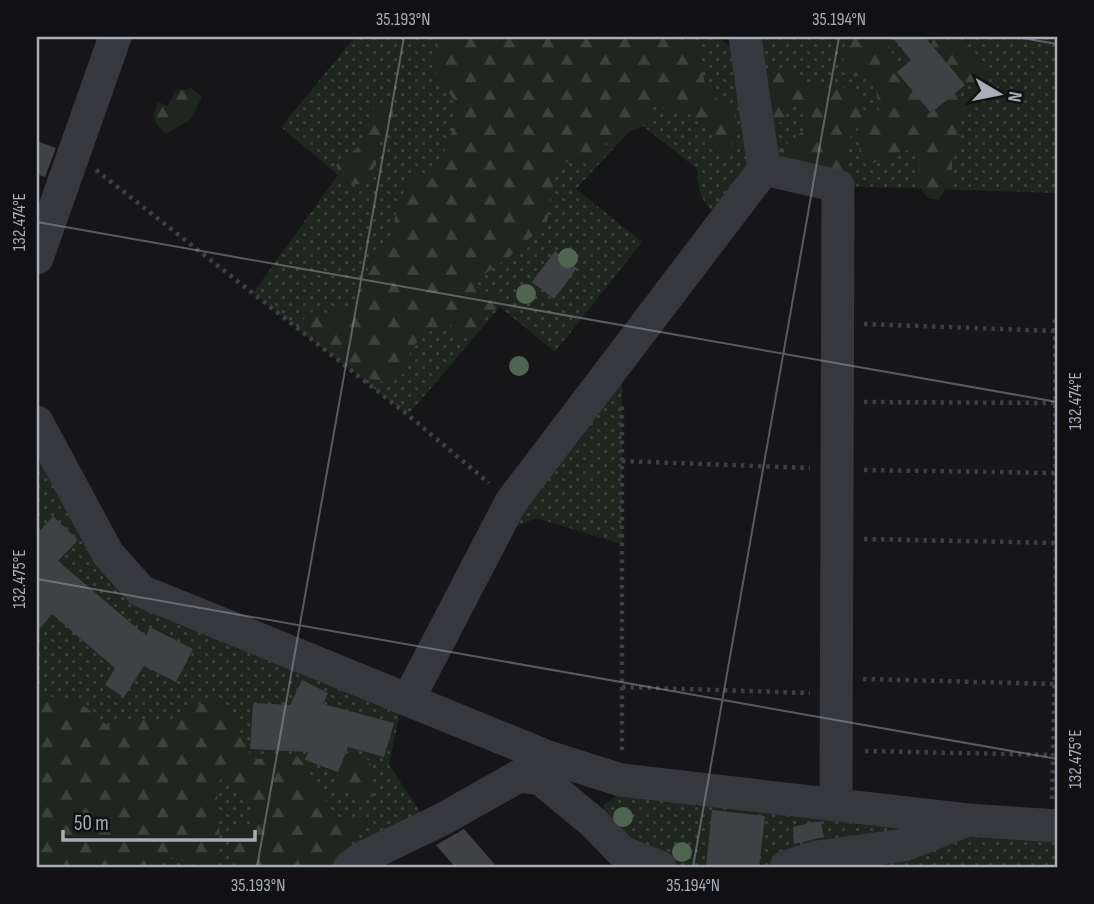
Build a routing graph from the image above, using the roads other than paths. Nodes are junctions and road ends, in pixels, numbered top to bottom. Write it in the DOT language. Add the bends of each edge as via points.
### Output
graph roads {
  1 [pos="114,37"];
  2 [pos="745,37"];
  3 [pos="764,169"];
  4 [pos="37,258"];
  5 [pos="37,422"];
  6 [pos="408,700"];
  7 [pos="545,768"];
  8 [pos="836,805"];
  9 [pos="1055,817"];
  10 [pos="968,820"];
  11 [pos="616,860"];
  12 [pos="349,867"];
  13 [pos="660,867"];
  14 [pos="786,867"];
  1 -- 4 [label="street"];
  2 -- 3 [label="street"];
  3 -- 6 [label="street" via="511,502"];
  3 -- 8 [label="street" via="838,186"];
  5 -- 6 [label="street" via="108,554 141,591"];
  6 -- 7 [label="street"];
  7 -- 8 [label="street"];
  7 -- 11 [label="street" via="594,823"];
  7 -- 12 [label="street" via="519,776"];
  8 -- 10 [label="street"];
  9 -- 10 [label="street"];
  10 -- 14 [label="street" via="904,845 817,857"];
  11 -- 13 [label="street"];
}
